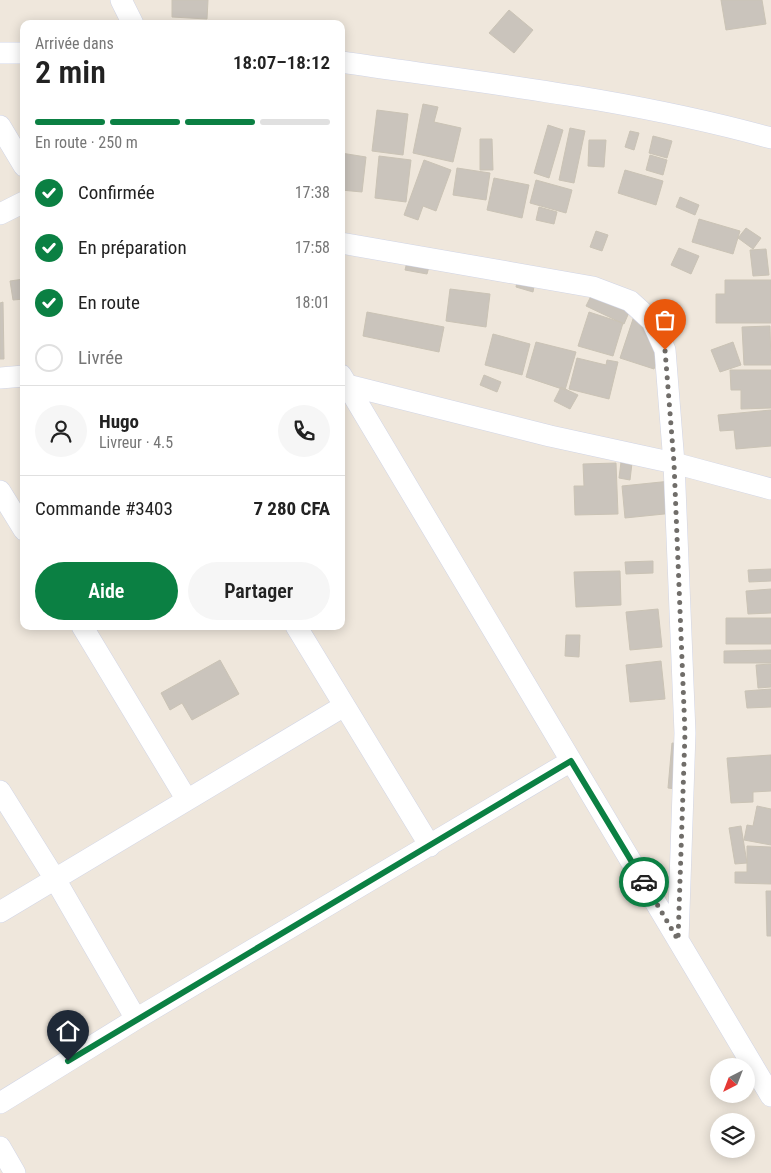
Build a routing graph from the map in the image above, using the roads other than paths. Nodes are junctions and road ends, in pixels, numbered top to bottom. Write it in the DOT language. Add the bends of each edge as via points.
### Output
graph roads {
  1 [pos="121,0"];
  2 [pos="131,20"];
  3 [pos="20,53"];
  4 [pos="0,54"];
  5 [pos="345,63"];
  6 [pos="0,126"];
  7 [pos="771,138"];
  8 [pos="20,159"];
  9 [pos="20,204"];
  10 [pos="0,214"];
  11 [pos="345,244"];
  12 [pos="20,376"];
  13 [pos="0,378"];
  14 [pos="345,380"];
  15 [pos="345,382"];
  16 [pos="674,463"];
  17 [pos="771,489"];
  18 [pos="0,490"];
  19 [pos="20,523"];
  20 [pos="84,630"];
  21 [pos="298,630"];
  22 [pos="344,706"];
  23 [pos="571,761"];
  24 [pos="0,791"];
  25 [pos="187,800"];
  26 [pos="430,846"];
  27 [pos="56,879"];
  28 [pos="0,912"];
  29 [pos="678,940"];
  30 [pos="136,1020"];
  31 [pos="771,1096"];
  32 [pos="0,1103"];
  33 [pos="0,1147"];
  34 [pos="9,1171"];
  1 -- 2 [label="street"];
  3 -- 4 [label="street"];
  5 -- 7 [label="street" via="625,105"];
  6 -- 8 [label="street"];
  9 -- 10 [label="street"];
  11 -- 16 [label="street" via="593,287 630,301 652,320 665,350"];
  12 -- 13 [label="street"];
  14 -- 16 [label="street" via="550,436"];
  15 -- 23 [label="street"];
  16 -- 17 [label="street"];
  16 -- 29 [label="street" via="685,733"];
  18 -- 19 [label="street"];
  20 -- 25 [label="street"];
  21 -- 22 [label="street"];
  22 -- 25 [label="street"];
  22 -- 26 [label="street"];
  23 -- 26 [label="street"];
  23 -- 29 [label="street"];
  24 -- 27 [label="street"];
  25 -- 27 [label="street"];
  26 -- 30 [label="street"];
  27 -- 28 [label="street"];
  27 -- 30 [label="street"];
  29 -- 31 [label="street"];
  30 -- 32 [label="street"];
  33 -- 34 [label="street"];
}
